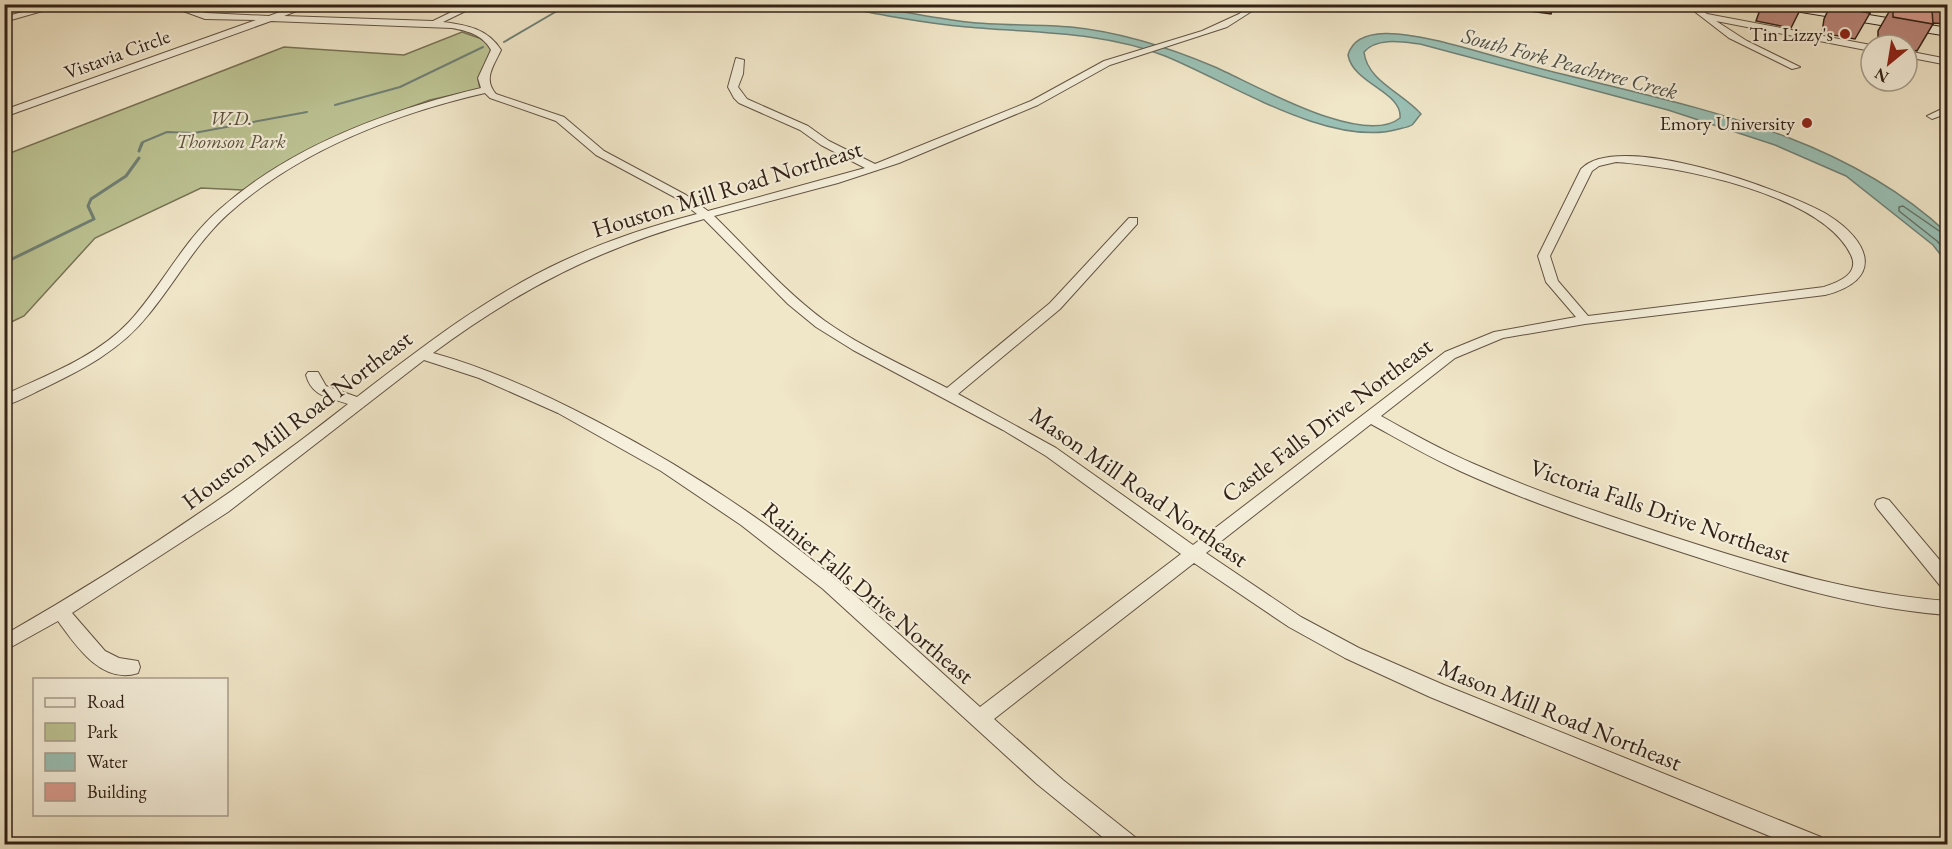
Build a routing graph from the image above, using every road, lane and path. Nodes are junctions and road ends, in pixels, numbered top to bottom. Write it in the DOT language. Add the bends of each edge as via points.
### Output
graph roads {
  1 [pos="63,4"];
  2 [pos="168,4"];
  3 [pos="310,4"];
  4 [pos="476,4"];
  5 [pos="1259,4"];
  6 [pos="1712,4"];
  7 [pos="1777,4"];
  8 [pos="1704,16"];
  9 [pos="271,18"];
  10 [pos="4,20"];
  11 [pos="435,24"];
  12 [pos="1947,32"];
  13 [pos="1859,46"];
  14 [pos="1919,56"];
  15 [pos="739,60"];
  16 [pos="1947,62"];
  17 [pos="1795,67"];
  18 [pos="487,90"];
  19 [pos="1947,109"];
  20 [pos="4,114"];
  21 [pos="1932,116"];
  22 [pos="874,168"];
  23 [pos="706,215"];
  24 [pos="1133,221"];
  25 [pos="1585,320"];
  26 [pos="423,355"];
  27 [pos="313,375"];
  28 [pos="949,394"];
  29 [pos="4,401"];
  30 [pos="360,403"];
  31 [pos="1370,417"];
  32 [pos="1883,504"];
  33 [pos="1192,554"];
  34 [pos="1947,583"];
  35 [pos="1947,608"];
  36 [pos="60,611"];
  37 [pos="4,644"];
  38 [pos="131,667"];
  39 [pos="980,719"];
  40 [pos="1127,844"];
  41 [pos="1813,844"];
  1 -- 10 [label="street"];
  2 -- 9 [label="street" via="205,16"];
  3 -- 9 [label="street, Vistavia Circle"];
  4 -- 11 [label="street"];
  5 -- 22 [label="street, Houston Mill Road Northeast" via="1235,21 1099,67 1036,102"];
  6 -- 8 [label="street" via="1698,9"];
  7 -- 12 [label="main road"];
  8 -- 13 [label="street"];
  8 -- 17 [label="street"];
  9 -- 11 [label="street"];
  9 -- 20 [label="street, Vistavia Circle"];
  11 -- 18 [label="street" via="471,30 494,44 495,54 483,78"];
  14 -- 16 [label="street"];
  15 -- 22 [label="street" via="733,87 739,99 804,128"];
  18 -- 23 [label="street, Mason Mill Road Northeast" via="504,101 560,118 600,153 682,197"];
  18 -- 29 [label="street" via="432,102 391,117 256,186 192,244 154,298 122,334 70,368"];
  19 -- 21 [label="street"];
  22 -- 23 [label="street, Houston Mill Road Northeast"];
  23 -- 26 [label="street, Houston Mill Road Northeast" via="626,239 568,264 499,301"];
  23 -- 28 [label="street, Mason Mill Road Northeast" via="821,324"];
  24 -- 28 [label="street" via="1054,306"];
  25 -- 25 [label="street, Castle Falls Drive Northeast" via="1552,282 1544,256 1587,169 1596,163 1616,159 1667,164 1749,184 1786,198 1840,231 1854,246 1860,264 1857,274 1848,282 1825,291"];
  25 -- 31 [label="street, Castle Falls Drive Northeast" via="1514,331 1464,347"];
  26 -- 30 [label="street, Houston Mill Road Northeast"];
  26 -- 39 [label="street, Rainier Falls Drive Northeast" via="544,400 698,487 798,559"];
  27 -- 30 [label="street" via="321,389"];
  28 -- 33 [label="street, Mason Mill Road Northeast" via="1052,452"];
  30 -- 36 [label="street, Houston Mill Road Northeast" via="250,487"];
  31 -- 33 [label="street, Castle Falls Drive Northeast"];
  31 -- 35 [label="street, Victoria Falls Drive Northeast" via="1466,467 1663,539 1834,593"];
  32 -- 34 [label="street"];
  33 -- 39 [label="street, Castle Falls Drive Northeast"];
  33 -- 41 [label="street, Mason Mill Road Northeast" via="1295,622 1353,653"];
  36 -- 37 [label="street, Houston Mill Road Northeast"];
  36 -- 38 [label="street" via="100,659 118,667"];
  39 -- 40 [label="street, Rainier Falls Drive Northeast"];
}
